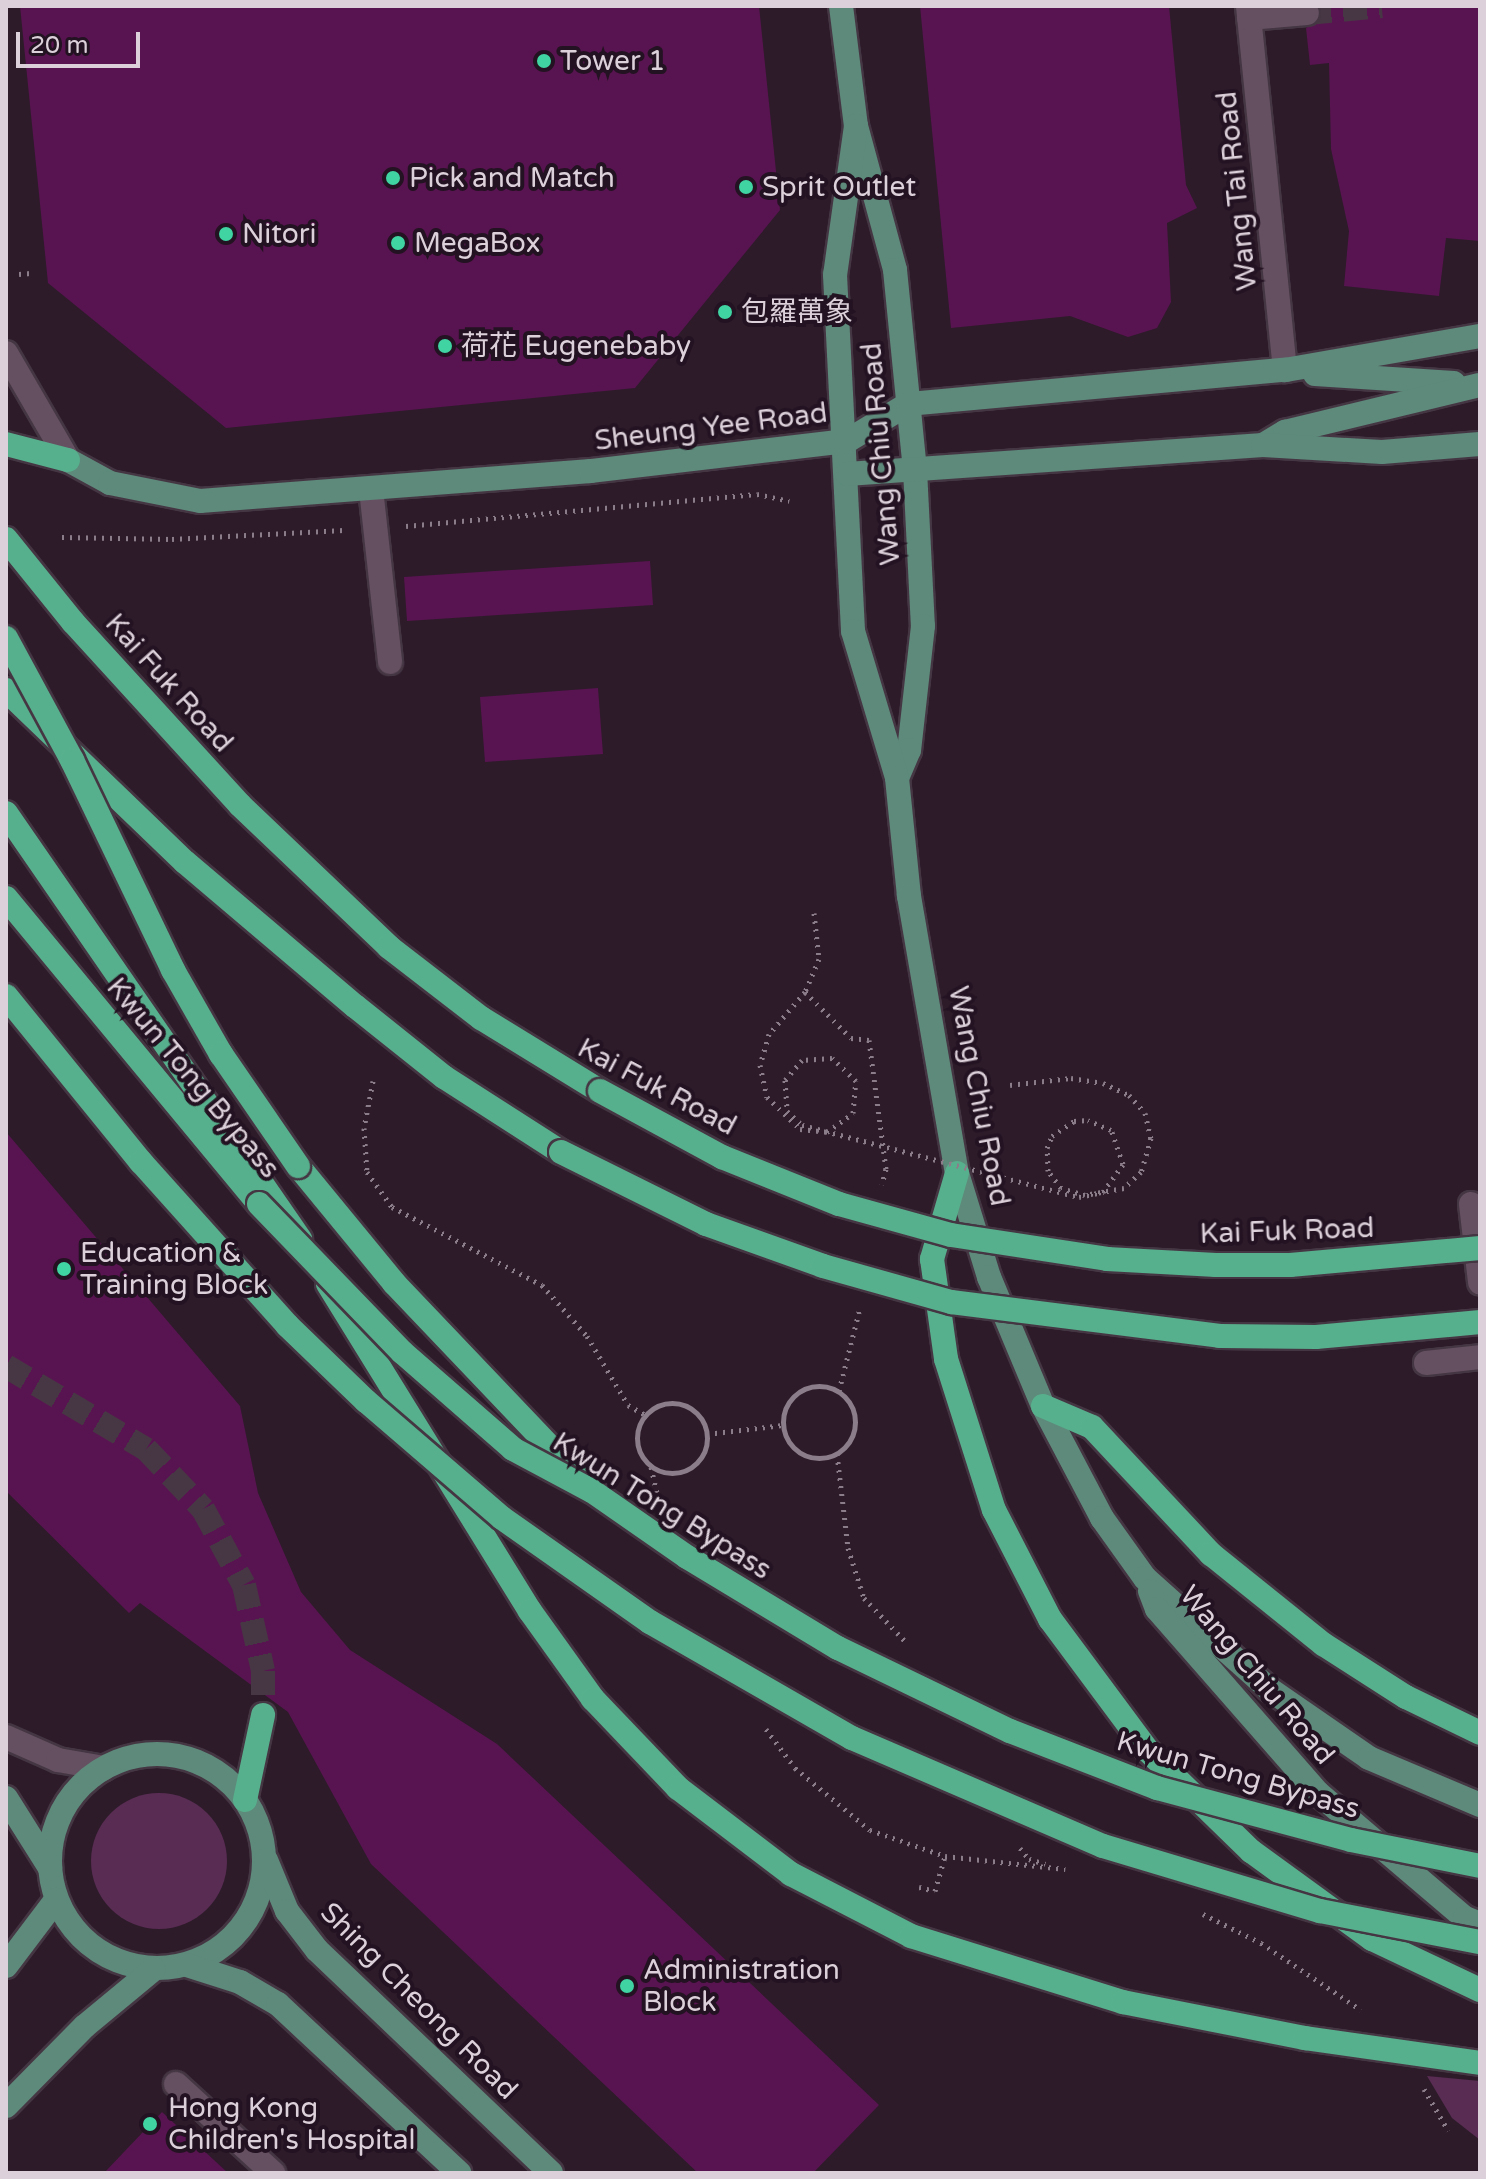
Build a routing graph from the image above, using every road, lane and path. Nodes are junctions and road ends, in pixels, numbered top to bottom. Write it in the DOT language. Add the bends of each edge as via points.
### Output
graph roads {
  1 [pos="841,6"];
  2 [pos="1249,12"];
  3 [pos="1307,13"];
  4 [pos="856,126"];
  5 [pos="31,273"];
  6 [pos="19,274"];
  7 [pos="1480,336"];
  8 [pos="6,353"];
  9 [pos="1285,370"];
  10 [pos="1480,384"];
  11 [pos="908,404"];
  12 [pos="847,441"];
  13 [pos="6,444"];
  14 [pos="1480,444"];
  15 [pos="1263,445"];
  16 [pos="68,460"];
  17 [pos="915,470"];
  18 [pos="847,474"];
  19 [pos="371,489"];
  20 [pos="789,501"];
  21 [pos="376,529"];
  22 [pos="62,537"];
  23 [pos="6,539"];
  24 [pos="6,638"];
  25 [pos="390,662"];
  26 [pos="6,690"];
  27 [pos="897,778"];
  28 [pos="6,813"];
  29 [pos="6,898"];
  30 [pos="814,913"];
  31 [pos="805,992"];
  32 [pos="6,996"];
  33 [pos="869,1040"];
  34 [pos="373,1081"];
  35 [pos="1010,1085"];
  36 [pos="957,1173"];
  37 [pos="1471,1204"];
  38 [pos="1480,1248"];
  39 [pos="1480,1282"];
  40 [pos="1480,1322"];
  41 [pos="1480,1357"];
  42 [pos="1426,1363"];
  43 [pos="1043,1406"];
  44 [pos="645,1415"];
  45 [pos="782,1425"];
  46 [pos="707,1434"];
  47 [pos="592,1491"];
  48 [pos="1145,1578"];
  49 [pos="263,1715"];
  50 [pos="1480,1733"];
  51 [pos="6,1737"];
  52 [pos="104,1768"];
  53 [pos="6,1798"];
  54 [pos="245,1800"];
  55 [pos="1480,1805"];
  56 [pos="945,1856"];
  57 [pos="265,1858"];
  58 [pos="1480,1866"];
  59 [pos="51,1870"];
  60 [pos="919,1887"];
  61 [pos="56,1900"];
  62 [pos="1480,1924"];
  63 [pos="1480,1942"];
  64 [pos="187,1965"];
  65 [pos="6,1966"];
  66 [pos="154,1969"];
  67 [pos="1480,1990"];
  68 [pos="1480,2063"];
  69 [pos="176,2084"];
  70 [pos="1422,2085"];
  71 [pos="6,2106"];
  72 [pos="1448,2130"];
  73 [pos="273,2173"];
  74 [pos="459,2173"];
  75 [pos="551,2173"];
  1 -- 4 [label="main road, Wang Chiu Road"];
  2 -- 3 [label="street"];
  2 -- 9 [label="street, Wang Tai Road"];
  4 -- 11 [label="main road, Wang Chiu Road" via="895,270"];
  4 -- 12 [label="main road, Wang Chiu Road" via="835,275"];
  5 -- 6 [label="path"];
  7 -- 9 [label="main road, Sheung Yee Road"];
  8 -- 16 [label="street"];
  9 -- 10 [label="main road"];
  9 -- 11 [label="main road, Sheung Yee Road"];
  10 -- 15 [label="main road" via="1285,432"];
  11 -- 12 [label="main road, Sheung Yee Road"];
  11 -- 17 [label="main road, Wang Chiu Road"];
  12 -- 18 [label="main road, Wang Chiu Road"];
  12 -- 19 [label="main road, Sheung Yee Road" via="591,471"];
  13 -- 16 [label="highway"];
  14 -- 15 [label="main road" via="1382,452"];
  15 -- 17 [label="main road"];
  16 -- 19 [label="main road, Sheung Yee Road" via="110,483 200,501"];
  17 -- 18 [label="main road"];
  17 -- 27 [label="main road, Wang Chiu Road" via="923,626 909,750"];
  18 -- 27 [label="main road, Wang Chiu Road" via="853,631"];
  19 -- 21 [label="street"];
  20 -- 21 [label="path" via="774,494 739,495"];
  21 -- 22 [label="path" via="172,539"];
  21 -- 25 [label="street"];
  23 -- 38 [label="highway, Kai Fuk Road, bridge" via="73,622 240,805 389,947 527,1049 722,1157 839,1204 951,1235 1107,1259 1290,1265"];
  24 -- 47 [label="highway, bridge" via="72,760 173,970 249,1097 348,1231"];
  26 -- 40 [label="highway, bridge" via="185,862 355,1006 517,1126 706,1224 823,1266 951,1302 1205,1335 1316,1337"];
  27 -- 36 [label="main road, Wang Chiu Road" via="909,896"];
  28 -- 68 [label="highway" via="268,1187 557,1652 638,1749 709,1814 791,1874 870,1918 1019,1973 1214,2022"];
  29 -- 47 [label="highway, Kwun Tong Bypass, bridge" via="178,1111 331,1281 402,1352 513,1449"];
  30 -- 31 [label="path" via="819,959"];
  31 -- 33 [label="path" via="851,1038"];
  31 -- 35 [label="path, bridge" via="769,1034 760,1065 767,1097 800,1129 813,1132 827,1132 837,1128 857,1103 849,1071 821,1056 802,1060 785,1080 787,1111 802,1125 821,1132 836,1135 1079,1197 1092,1197 1103,1192 1120,1175 1122,1151 1111,1130 1088,1120 1074,1121 1052,1136 1048,1171 1073,1192 1085,1195 1099,1195 1124,1188 1141,1172 1150,1150 1145,1113 1118,1088 1071,1078"];
  32 -- 63 [label="highway, bridge" via="161,1185 310,1347 502,1518 650,1622 852,1738 1103,1846 1320,1911"];
  34 -- 44 [label="path" via="364,1128 367,1172 392,1207 542,1285 587,1336 628,1405"];
  36 -- 43 [label="main road, Wang Chiu Road" via="999,1304"];
  36 -- 67 [label="highway" via="932,1259 946,1359 994,1510 1050,1619 1148,1751 1251,1851 1372,1939"];
  37 -- 39 [label="street"];
  41 -- 42 [label="street"];
  43 -- 48 [label="main road, Wang Chiu Road" via="1102,1518"];
  43 -- 50 [label="highway" via="1092,1427 1211,1554 1323,1644 1406,1697"];
  44 -- 46 [label="path" via="664,1404 688,1407"];
  44 -- 46 [label="path" via="638,1425 638,1449 662,1473 694,1466"];
  45 -- 45 [label="path" via="795,1394 816,1385 848,1399 856,1423 846,1446 825,1458 800,1453"];
  45 -- 46 [label="path"];
  47 -- 58 [label="highway, Kwun Tong Bypass, bridge" via="771,1610 1010,1731 1230,1810"];
  48 -- 55 [label="main road, Wang Chiu Road" via="1269,1689 1369,1758"];
  48 -- 62 [label="main road, Wang Chiu Road" via="1157,1609 1318,1793 1465,1918"];
  49 -- 54 [label="highway"];
  51 -- 52 [label="street, Shing Cheong Road" via="58,1760"];
  52 -- 54 [label="main road, Shing Cheong Road" via="144,1756 186,1758 212,1769"];
  52 -- 59 [label="main road, Shing Cheong Road" via="66,1803 51,1843"];
  53 -- 59 [label="main road, Shing Cheong Road"];
  54 -- 57 [label="main road, Shing Cheong Road"];
  56 -- 60 [label="path" via="935,1891"];
  57 -- 64 [label="main road, Shing Cheong Road" via="255,1907 237,1933 212,1954"];
  57 -- 75 [label="main road, Shing Cheong Road" via="287,1911 317,1950"];
  59 -- 61 [label="main road, Shing Cheong Road"];
  61 -- 65 [label="main road"];
  61 -- 66 [label="main road, Shing Cheong Road" via="91,1946 130,1965"];
  64 -- 66 [label="main road, Shing Cheong Road"];
  64 -- 74 [label="main road, Shing Cheong Road" via="240,1982 278,2004"];
  66 -- 71 [label="main road" via="85,2026"];
  69 -- 73 [label="street"];
  70 -- 72 [label="path"];
}
